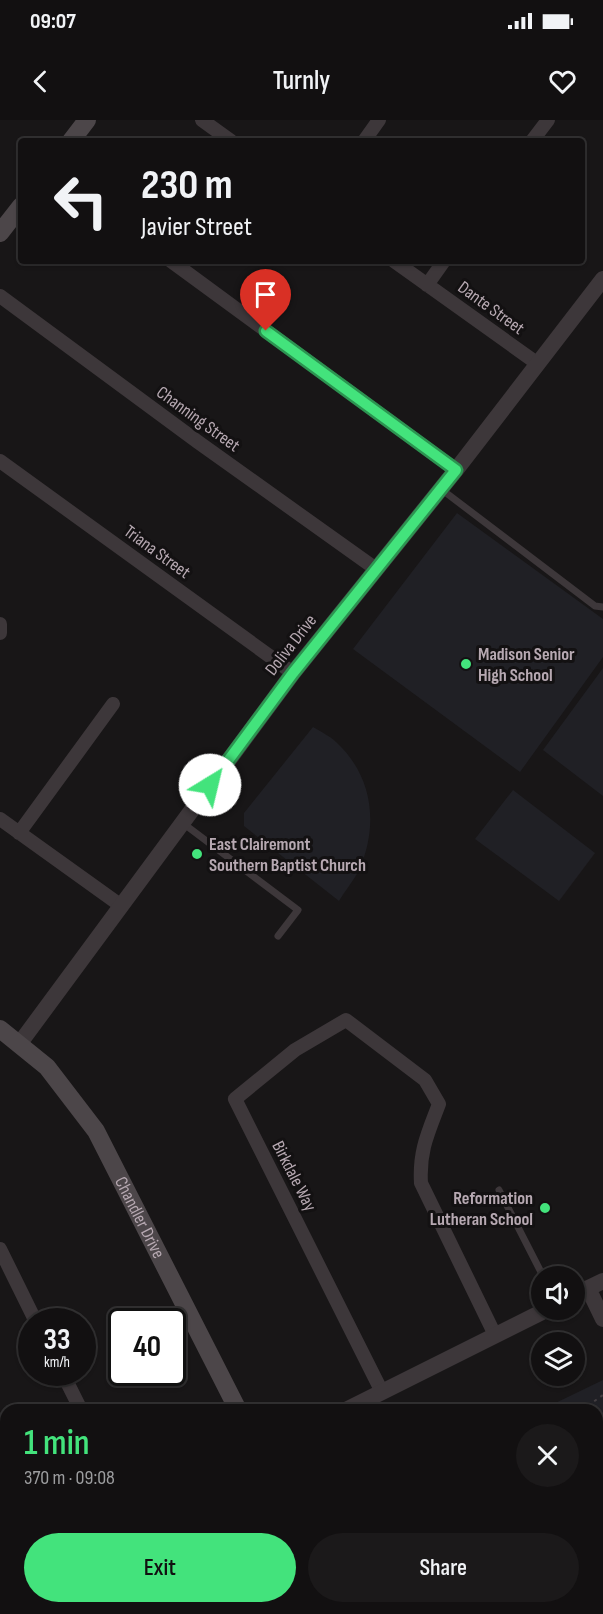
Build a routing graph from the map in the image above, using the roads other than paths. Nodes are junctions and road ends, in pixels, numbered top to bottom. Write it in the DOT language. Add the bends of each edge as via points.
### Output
graph roads {
  1 [pos="87,120"];
  2 [pos="202,120"];
  3 [pos="379,120"];
  4 [pos="548,120"];
  5 [pos="73,138"];
  6 [pos="227,138"];
  7 [pos="366,138"];
  8 [pos="534,138"];
  9 [pos="18,210"];
  10 [pos="0,233"];
  11 [pos="175,264"];
  12 [pos="398,264"];
  13 [pos="442,264"];
  14 [pos="603,279"];
  15 [pos="427,285"];
  16 [pos="0,296"];
  17 [pos="538,364"];
  18 [pos="0,461"];
  19 [pos="456,470"];
  20 [pos="441,489"];
  21 [pos="376,569"];
  22 [pos="603,607"];
  23 [pos="0,624"];
  24 [pos="0,633"];
  25 [pos="293,673"];
  26 [pos="113,704"];
  27 [pos="0,819"];
  28 [pos="182,822"];
  29 [pos="19,833"];
  30 [pos="120,906"];
  31 [pos="278,936"];
  32 [pos="0,1029"];
  33 [pos="20,1043"];
  34 [pos="499,1190"];
  35 [pos="0,1249"];
  36 [pos="538,1266"];
  37 [pos="588,1288"];
  38 [pos="29,1308"];
  39 [pos="531,1317"];
  40 [pos="603,1319"];
  41 [pos="495,1335"];
  42 [pos="69,1386"];
  43 [pos="382,1392"];
  44 [pos="78,1404"];
  45 [pos="235,1404"];
  46 [pos="358,1404"];
  1 -- 5 [label="main road"];
  2 -- 6 [label="street"];
  3 -- 7 [label="street"];
  4 -- 8 [label="street"];
  9 -- 10 [label="main road"];
  11 -- 19 [label="street"];
  12 -- 15 [label="street, Dante Street"];
  13 -- 15 [label="street"];
  14 -- 17 [label="street, Doliva Drive"];
  15 -- 17 [label="street, Dante Street"];
  16 -- 21 [label="street, Channing Street"];
  17 -- 19 [label="street, Doliva Drive"];
  18 -- 25 [label="street, Triana Street"];
  19 -- 20 [label="street, Doliva Drive"];
  20 -- 21 [label="street, Doliva Drive"];
  20 -- 22 [label="lane" via="548,572 595,606"];
  21 -- 25 [label="street, Doliva Drive"];
  23 -- 24 [label="street"];
  25 -- 28 [label="street, Doliva Drive"];
  26 -- 29 [label="street"];
  27 -- 29 [label="street"];
  28 -- 30 [label="street, Doliva Drive"];
  28 -- 31 [label="lane" via="298,910"];
  29 -- 30 [label="street"];
  30 -- 33 [label="street, Doliva Drive"];
  32 -- 33 [label="main road, Chandler Drive"];
  33 -- 45 [label="main road, Chandler Drive" via="47,1067 96,1131"];
  34 -- 36 [label="lane"];
  35 -- 38 [label="street"];
  37 -- 40 [label="street"];
  39 -- 41 [label="street"];
  41 -- 43 [label="street"];
  41 -- 43 [label="street, Birkdale Way" via="421,1183 420,1161 439,1104 425,1080 346,1020 295,1050 234,1099"];
  42 -- 44 [label="street"];
  43 -- 46 [label="street"];
}
